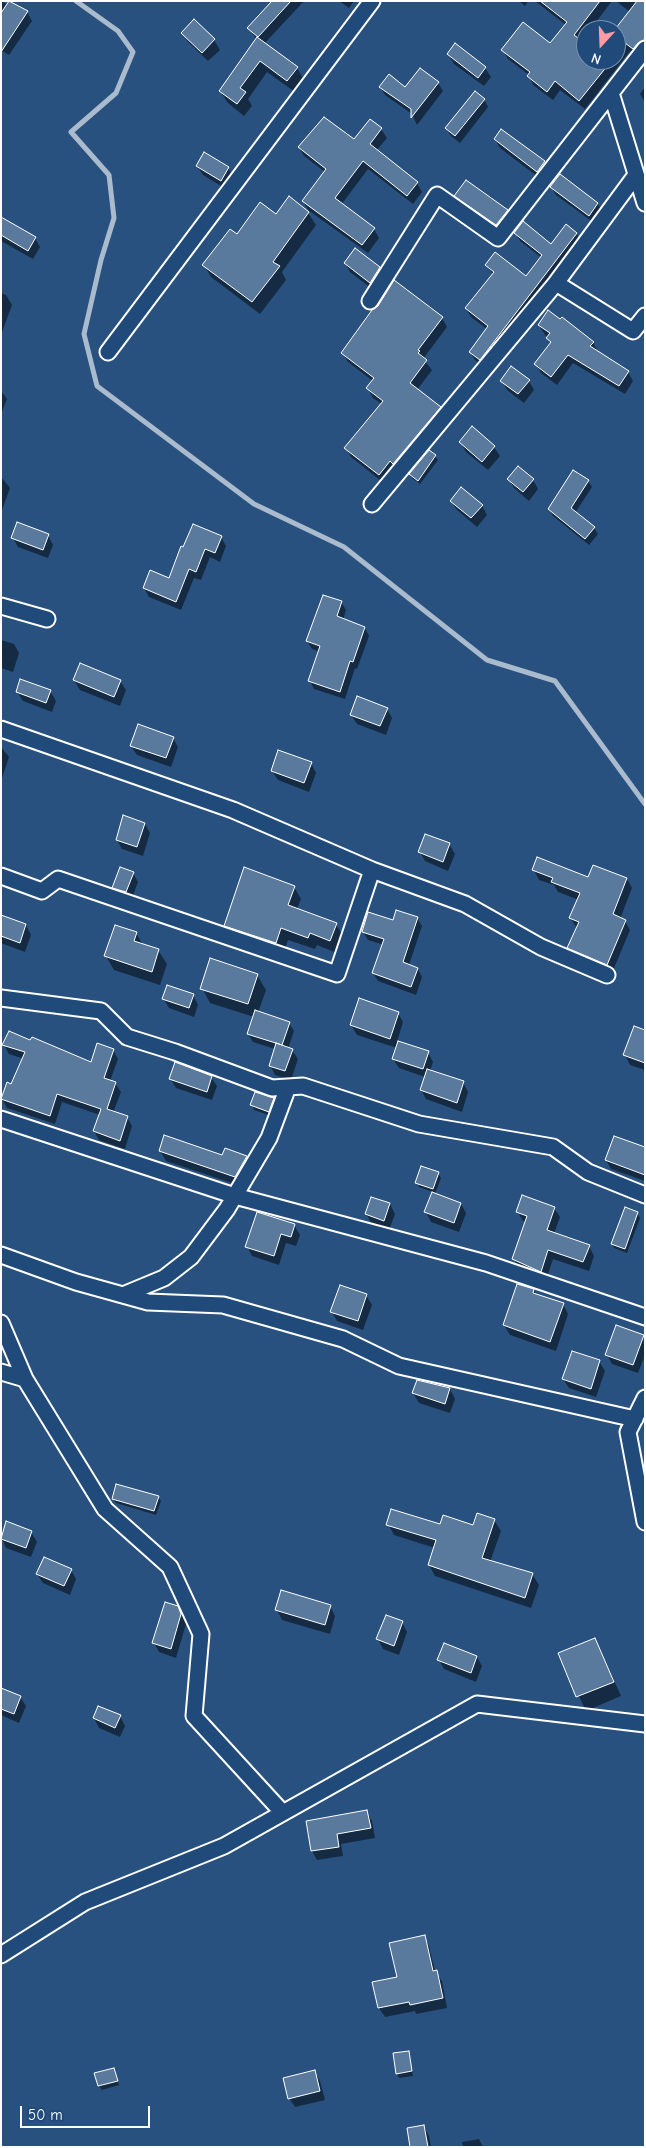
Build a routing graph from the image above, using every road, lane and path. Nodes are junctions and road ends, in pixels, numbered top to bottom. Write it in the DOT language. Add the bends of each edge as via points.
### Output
graph roads {
  1 [pos="372,1"];
  2 [pos="645,49"];
  3 [pos="610,93"];
  4 [pos="636,175"];
  5 [pos="645,203"];
  6 [pos="556,283"];
  7 [pos="370,301"];
  8 [pos="645,316"];
  9 [pos="108,352"];
  10 [pos="372,504"];
  11 [pos="1,606"];
  12 [pos="47,619"];
  13 [pos="1,729"];
  14 [pos="372,870"];
  15 [pos="1,876"];
  16 [pos="607,976"];
  17 [pos="1,998"];
  18 [pos="288,1087"];
  19 [pos="1,1118"];
  20 [pos="645,1195"];
  21 [pos="234,1196"];
  22 [pos="1,1255"];
  23 [pos="123,1295"];
  24 [pos="645,1317"];
  25 [pos="1,1323"];
  26 [pos="1,1372"];
  27 [pos="25,1379"];
  28 [pos="645,1398"];
  29 [pos="635,1419"];
  30 [pos="645,1522"];
  31 [pos="645,1724"];
  32 [pos="283,1814"];
  33 [pos="1,1955"];
  1 -- 9 [label="street"];
  2 -- 3 [label="street"];
  3 -- 4 [label="street"];
  3 -- 7 [label="street" via="498,238 437,195"];
  4 -- 5 [label="street"];
  4 -- 6 [label="street"];
  6 -- 8 [label="street" via="633,330"];
  6 -- 10 [label="street"];
  11 -- 12 [label="street"];
  13 -- 14 [label="street" via="234,810"];
  14 -- 15 [label="street" via="337,974 58,878 42,891"];
  14 -- 16 [label="street" via="465,904 541,947"];
  17 -- 18 [label="street" via="100,1011 127,1037 272,1088"];
  18 -- 20 [label="street" via="303,1086 419,1124 553,1147 588,1172"];
  18 -- 21 [label="street" via="269,1138"];
  19 -- 21 [label="street"];
  21 -- 23 [label="street" via="191,1257 164,1278"];
  21 -- 24 [label="street" via="486,1263"];
  22 -- 23 [label="street"];
  23 -- 29 [label="street" via="148,1302 223,1306 343,1339 399,1366"];
  25 -- 27 [label="street"];
  26 -- 27 [label="street"];
  27 -- 32 [label="street" via="104,1509 170,1567 201,1634 194,1716"];
  28 -- 29 [label="street"];
  29 -- 30 [label="street" via="628,1432"];
  31 -- 32 [label="street" via="476,1704"];
  32 -- 33 [label="street" via="224,1846 85,1902"];
}
